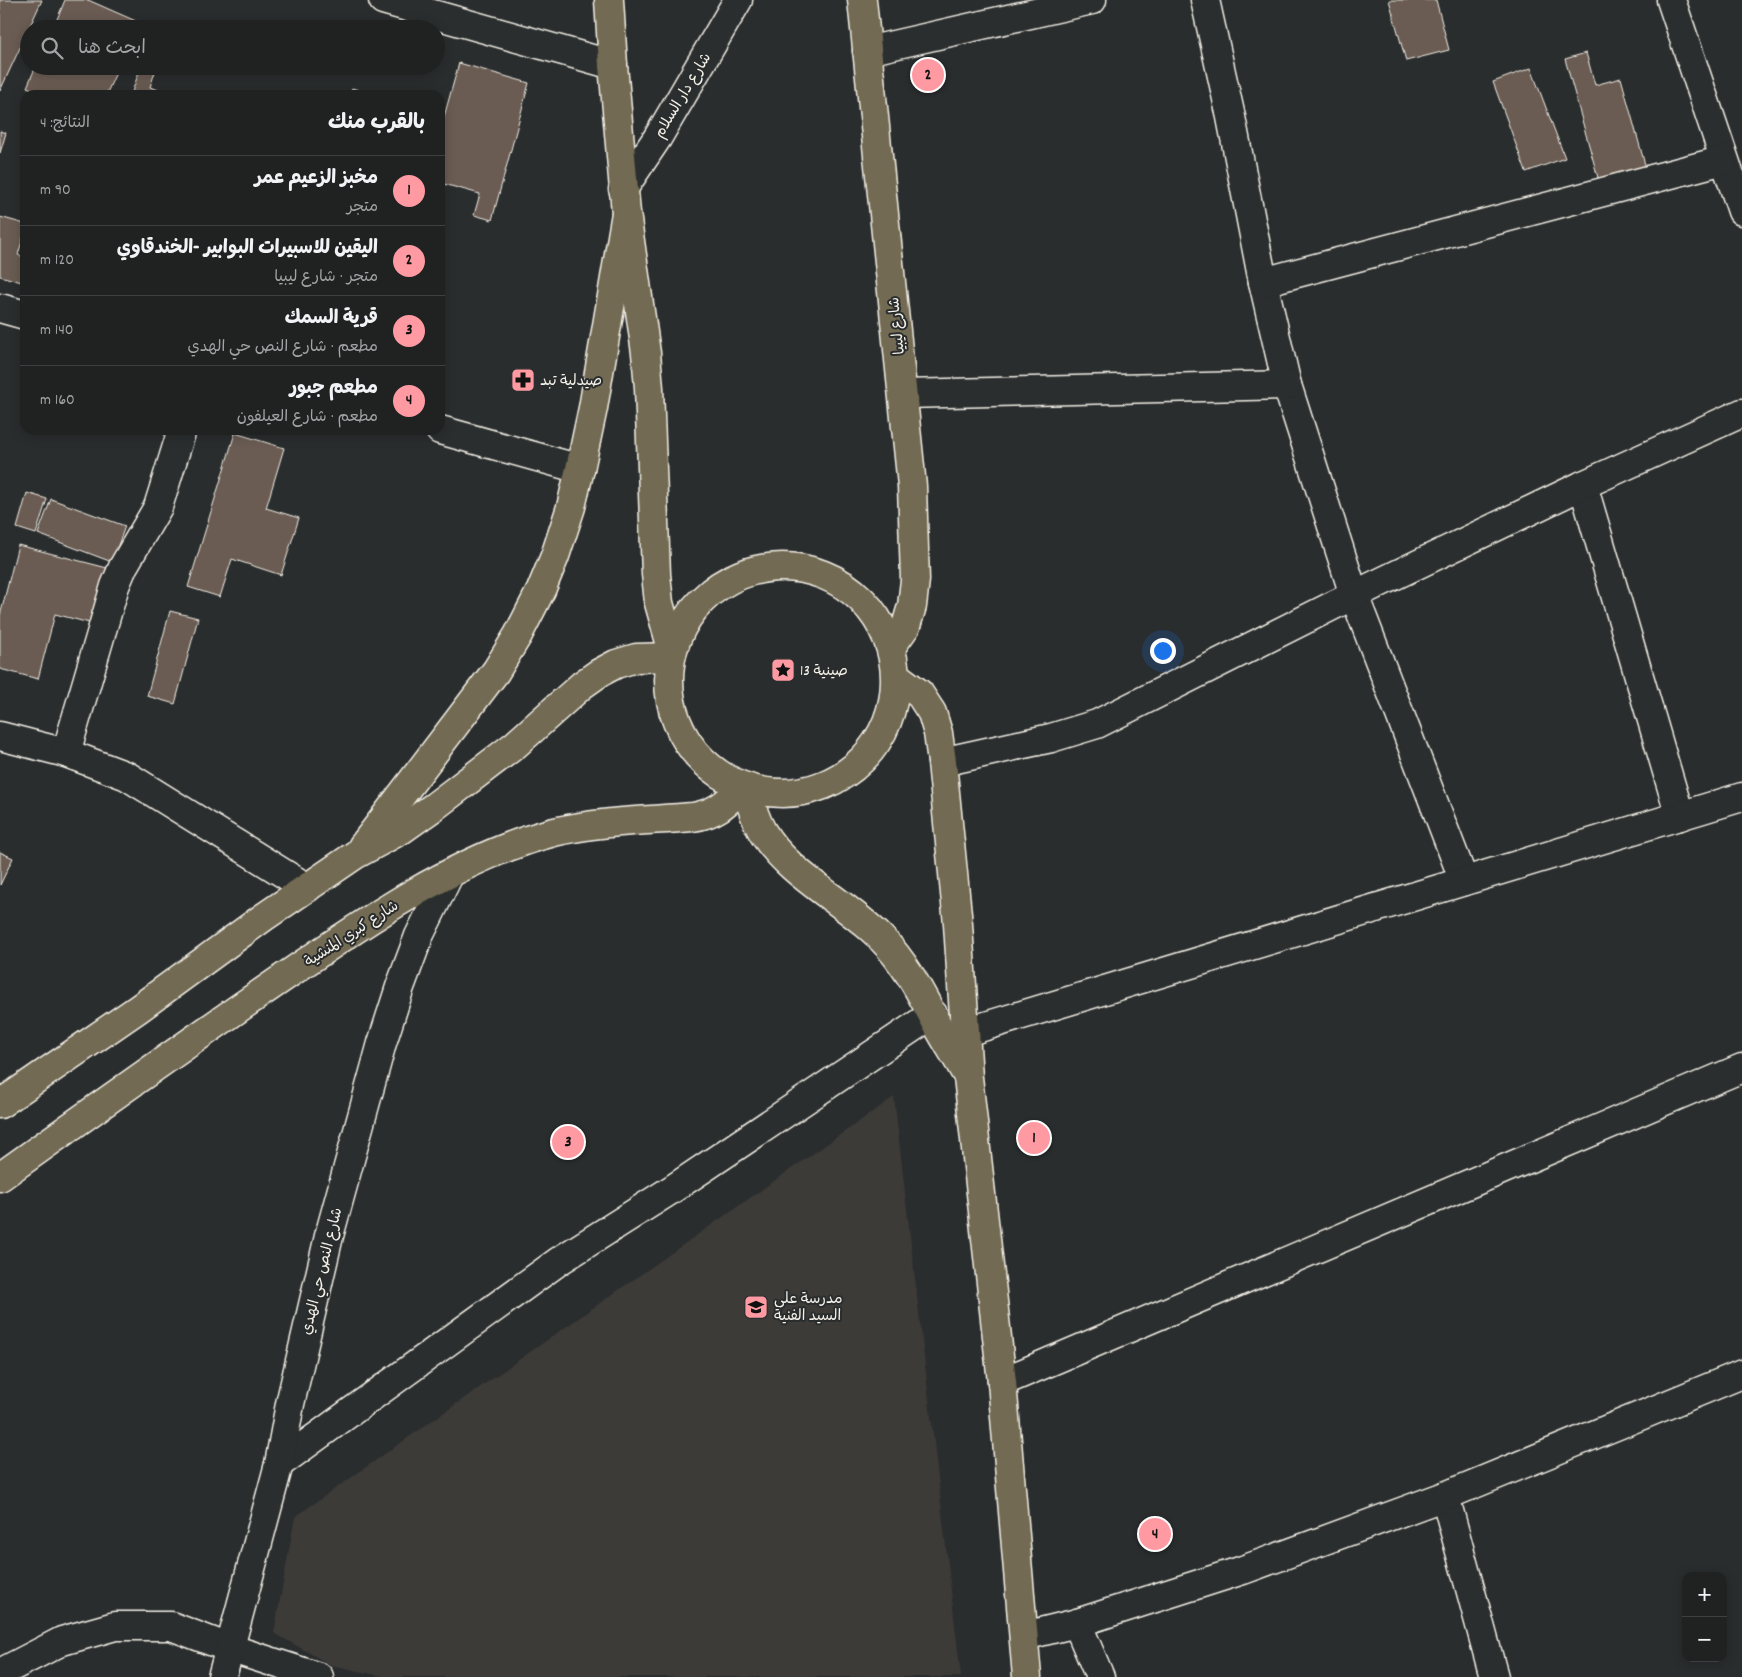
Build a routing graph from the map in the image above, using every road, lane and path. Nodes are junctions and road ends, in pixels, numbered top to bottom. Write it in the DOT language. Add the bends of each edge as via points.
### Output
graph roads {
  1 [pos="383,0"];
  2 [pos="609,0"];
  3 [pos="738,0"];
  4 [pos="862,0"];
  5 [pos="1092,0"];
  6 [pos="1205,0"];
  7 [pos="1671,0"];
  8 [pos="867,51"];
  9 [pos="613,65"];
  10 [pos="1724,160"];
  11 [pos="625,201"];
  12 [pos="1742,212"];
  13 [pos="1263,282"];
  14 [pos="0,308"];
  15 [pos="20,314"];
  16 [pos="1287,385"];
  17 [pos="903,394"];
  18 [pos="1742,413"];
  19 [pos="445,431"];
  20 [pos="180,435"];
  21 [pos="580,469"];
  22 [pos="1583,485"];
  23 [pos="1354,595"];
  24 [pos="890,647"];
  25 [pos="671,653"];
  26 [pos="896,676"];
  27 [pos="0,736"];
  28 [pos="66,753"];
  29 [pos="942,762"];
  30 [pos="745,787"];
  31 [pos="1742,797"];
  32 [pos="1680,816"];
  33 [pos="356,855"];
  34 [pos="449,875"];
  35 [pos="1464,881"];
  36 [pos="307,888"];
  37 [pos="933,1014"];
  38 [pos="966,1032"];
  39 [pos="1742,1068"];
  40 [pos="968,1077"];
  41 [pos="0,1104"];
  42 [pos="0,1177"];
  43 [pos="1742,1374"];
  44 [pos="1002,1382"];
  45 [pos="279,1464"];
  46 [pos="1445,1496"];
  47 [pos="1077,1623"];
  48 [pos="229,1648"];
  49 [pos="1027,1663"];
  50 [pos="0,1673"];
  51 [pos="222,1677"];
  52 [pos="319,1677"];
  53 [pos="1100,1677"];
  54 [pos="1494,1677"];
  1 -- 9 [label="street"];
  2 -- 9 [label="main road"];
  3 -- 11 [label="street, شارع دار السلام" via="658,137"];
  4 -- 8 [label="main road, شارع ليبيا"];
  5 -- 8 [label="street"];
  6 -- 13 [label="street"];
  7 -- 10 [label="street"];
  8 -- 17 [label="main road, شارع ليبيا"];
  9 -- 11 [label="main road"];
  10 -- 12 [label="street"];
  10 -- 13 [label="street"];
  11 -- 21 [label="main road" via="593,408"];
  11 -- 25 [label="main road" via="649,388 656,574"];
  13 -- 16 [label="street"];
  14 -- 15 [label="street"];
  16 -- 17 [label="street"];
  16 -- 23 [label="street"];
  17 -- 24 [label="main road, شارع ليبيا" via="912,486 916,580 906,626"];
  18 -- 22 [label="street"];
  19 -- 21 [label="street"];
  20 -- 28 [label="street" via="158,507 115,586"];
  21 -- 33 [label="main road" via="555,556 518,635 496,671"];
  22 -- 23 [label="street"];
  22 -- 32 [label="street"];
  23 -- 29 [label="street" via="1097,724 1051,738"];
  23 -- 35 [label="street"];
  24 -- 25 [label="main road" via="877,618 855,593 828,576 797,567 764,568 733,577 706,594 685,619"];
  24 -- 26 [label="main road"];
  25 -- 30 [label="main road" via="668,687 675,717 689,745 710,767"];
  25 -- 33 [label="main road" via="636,658 600,673 471,780 401,830"];
  26 -- 29 [label="main road" via="919,693 932,713"];
  26 -- 30 [label="main road" via="892,712 876,744 852,770 811,789 784,793"];
  27 -- 28 [label="street"];
  28 -- 36 [label="street" via="127,776"];
  29 -- 38 [label="main road"];
  30 -- 34 [label="main road, شارع كبري المنشية" via="708,814 554,832"];
  30 -- 37 [label="main road" via="759,824 776,850 880,937 912,976"];
  31 -- 32 [label="street"];
  32 -- 35 [label="street"];
  33 -- 36 [label="main road"];
  34 -- 42 [label="main road, شارع كبري المنشية" via="339,940"];
  34 -- 45 [label="street, شارع النص حي الهدي" via="419,936 382,1043 327,1245 293,1387"];
  35 -- 38 [label="street"];
  36 -- 41 [label="main road"];
  37 -- 40 [label="main road"];
  37 -- 45 [label="street" via="560,1261"];
  38 -- 40 [label="main road"];
  39 -- 44 [label="street"];
  40 -- 44 [label="main road"];
  43 -- 46 [label="street"];
  44 -- 49 [label="main road"];
  45 -- 48 [label="street, شارع النص حي الهدي"];
  46 -- 47 [label="street" via="1244,1570"];
  46 -- 54 [label="street"];
  47 -- 49 [label="street"];
  47 -- 53 [label="street"];
  48 -- 50 [label="street" via="172,1626 115,1626 62,1641"];
  48 -- 51 [label="street, شارع النص حي الهدي"];
  48 -- 52 [label="street"];
}
